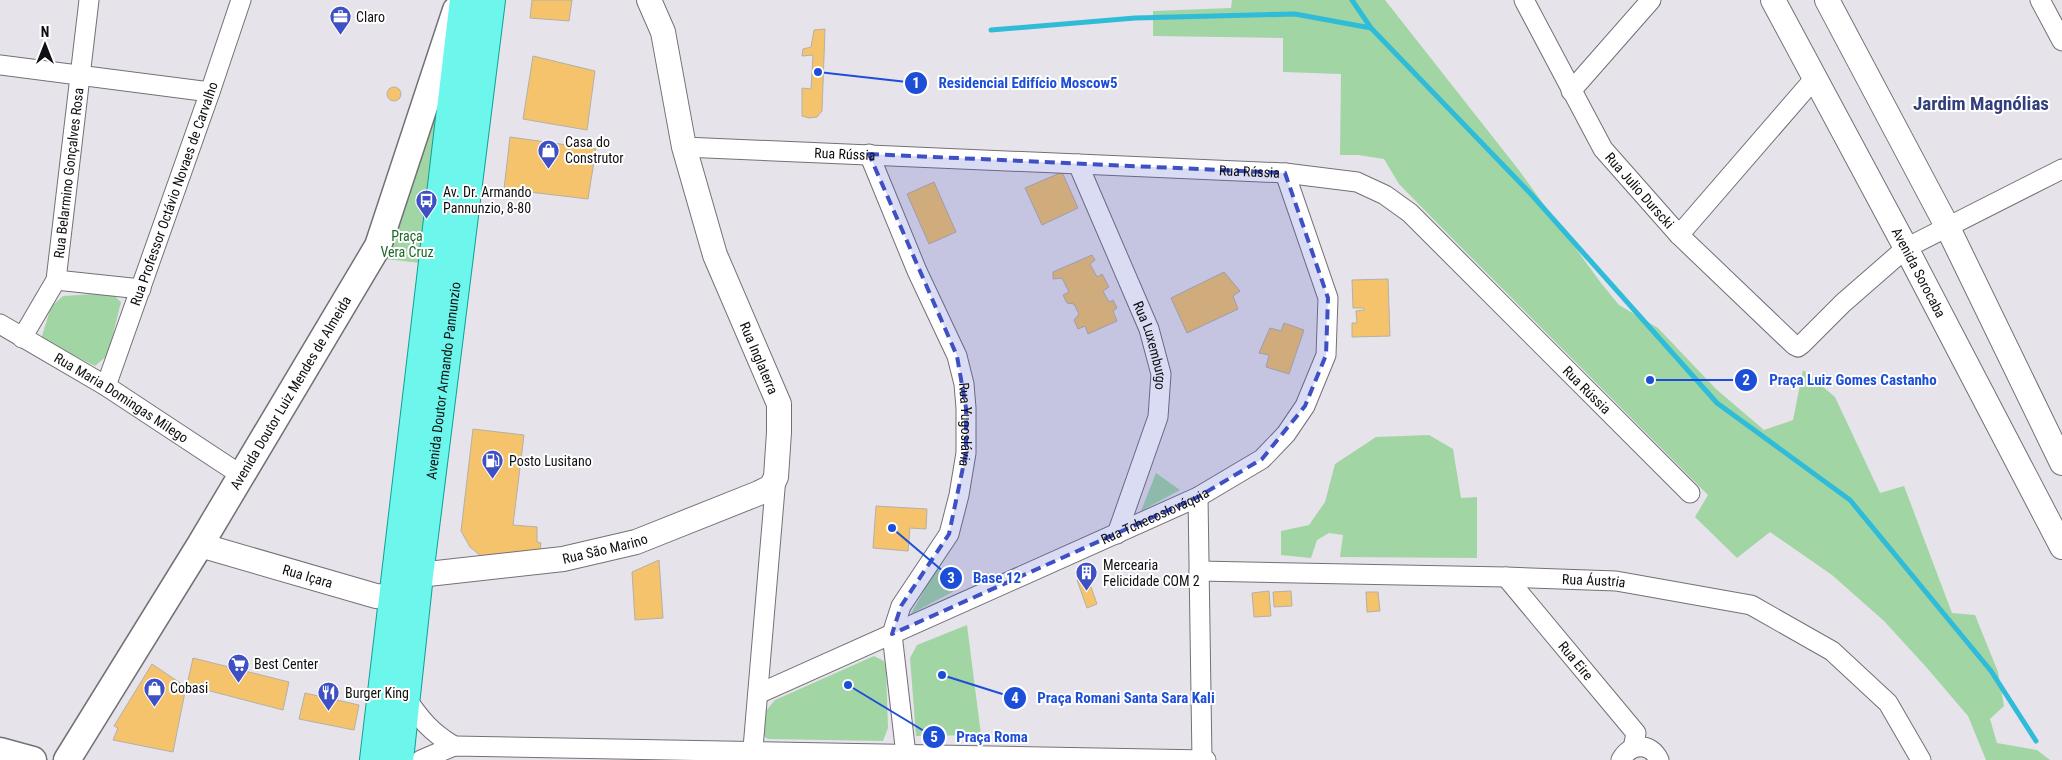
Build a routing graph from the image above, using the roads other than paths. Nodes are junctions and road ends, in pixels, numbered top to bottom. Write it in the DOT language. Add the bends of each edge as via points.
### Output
graph roads {
  1 [pos="90,0"];
  2 [pos="241,0"];
  3 [pos="460,0"];
  4 [pos="464,0"];
  5 [pos="491,0"];
  6 [pos="649,0"];
  7 [pos="1524,0"];
  8 [pos="1651,0"];
  9 [pos="1772,0"];
  10 [pos="1827,0"];
  11 [pos="2040,0"];
  12 [pos="2062,42"];
  13 [pos="0,66"];
  14 [pos="80,76"];
  15 [pos="1814,79"];
  16 [pos="1571,91"];
  17 [pos="210,92"];
  18 [pos="684,147"];
  19 [pos="868,154"];
  20 [pos="1078,164"];
  21 [pos="2062,169"];
  22 [pos="1285,173"];
  23 [pos="1948,228"];
  24 [pos="1679,235"];
  25 [pos="1906,248"];
  26 [pos="56,280"];
  27 [pos="141,288"];
  28 [pos="0,324"];
  29 [pos="22,338"];
  30 [pos="106,386"];
  31 [pos="2062,463"];
  32 [pos="241,475"];
  33 [pos="776,478"];
  34 [pos="1690,493"];
  35 [pos="1198,497"];
  36 [pos="1117,534"];
  37 [pos="200,545"];
  38 [pos="2062,546"];
  39 [pos="1199,571"];
  40 [pos="1506,577"];
  41 [pos="410,587"];
  42 [pos="892,634"];
  43 [pos="758,694"];
  44 [pos="406,698"];
  45 [pos="454,746"];
  46 [pos="0,751"];
  47 [pos="1627,754"];
  48 [pos="752,755"];
  49 [pos="906,755"];
  50 [pos="33,760"];
  51 [pos="67,760"];
  52 [pos="374,760"];
  53 [pos="399,760"];
  54 [pos="420,760"];
  55 [pos="1204,760"];
  56 [pos="1660,760"];
  57 [pos="1921,760"];
  1 -- 14 [label="street, Rua Belarmino Gonçalves Rosa"];
  2 -- 17 [label="street, Rua Professor Octávio Novaes de Carvalho"];
  3 -- 32 [label="main road, Avenida Doutor Luiz Mendes de Almeida" via="378,246"];
  4 -- 41 [label="main road, Avenida Doutor Armando Pannunzio"];
  5 -- 41 [label="main road, Avenida Doutor Armando Pannunzio"];
  6 -- 18 [label="street, Rua Inglaterra" via="663,32"];
  7 -- 16 [label="street, Rua Julio Durscki"];
  8 -- 16 [label="street"];
  9 -- 15 [label="street, Avenida Sorocaba"];
  10 -- 23 [label="street"];
  11 -- 12 [label="street"];
  13 -- 14 [label="street"];
  14 -- 17 [label="street"];
  14 -- 26 [label="street, Rua Belarmino Gonçalves Rosa"];
  15 -- 24 [label="street"];
  15 -- 25 [label="street, Avenida Sorocaba"];
  16 -- 24 [label="street, Rua Julio Durscki" via="1603,149"];
  17 -- 27 [label="street, Rua Professor Octávio Novaes de Carvalho"];
  18 -- 19 [label="street, Rua Rússia"];
  18 -- 33 [label="street, Rua Inglaterra" via="715,255 779,404"];
  19 -- 20 [label="street, Rua Rússia"];
  19 -- 42 [label="street, Rua Yugoslávia" via="957,356 966,408 966,453 949,534 901,606"];
  20 -- 22 [label="street, Rua Rússia"];
  20 -- 36 [label="street, Rua Luxemburgo" via="1149,329 1161,374 1158,417"];
  21 -- 23 [label="street"];
  22 -- 34 [label="street, Rua Rússia" via="1357,182 1385,195 1410,213"];
  22 -- 35 [label="street, Rua Tchecoslováquia" via="1328,298 1326,355 1304,406 1286,434 1262,459"];
  23 -- 25 [label="street"];
  23 -- 31 [label="street"];
  24 -- 25 [label="street, Rua Julio Durscki" via="1798,347"];
  25 -- 38 [label="street, Avenida Sorocaba"];
  26 -- 27 [label="street"];
  26 -- 29 [label="street, Rua Belarmino Gonçalves Rosa"];
  27 -- 30 [label="street, Rua Professor Octávio Novaes de Carvalho"];
  28 -- 29 [label="street, Rua Maria Domingas Milego"];
  29 -- 30 [label="street, Rua Maria Domingas Milego"];
  30 -- 32 [label="street, Rua Maria Domingas Milego"];
  32 -- 37 [label="main road, Avenida Doutor Luiz Mendes de Almeida"];
  33 -- 41 [label="street, Rua São Marino" via="759,493 636,542"];
  33 -- 43 [label="street, Rua Inglaterra"];
  35 -- 36 [label="street, Rua Tchecoslováquia"];
  35 -- 39 [label="street"];
  36 -- 42 [label="street, Rua Tchecoslováquia"];
  37 -- 41 [label="street, Rua Içara" via="376,596"];
  37 -- 51 [label="main road, Avenida Doutor Luiz Mendes de Almeida"];
  39 -- 40 [label="street, Rua Áustria"];
  39 -- 55 [label="street"];
  40 -- 47 [label="street, Rua Eire" via="1636,733"];
  40 -- 57 [label="street, Rua Áustria" via="1616,581 1750,605 1832,651 1888,703"];
  41 -- 44 [label="main road, Avenida Doutor Armando Pannunzio"];
  41 -- 52 [label="main road, Avenida Doutor Armando Pannunzio"];
  42 -- 43 [label="street, Rua Tchecoslováquia"];
  42 -- 49 [label="street, Rua Yugoslávia"];
  43 -- 48 [label="street, Rua Inglaterra"];
  44 -- 45 [label="street" via="435,735"];
  44 -- 53 [label="main road, Avenida Doutor Armando Pannunzio"];
  45 -- 48 [label="street"];
  45 -- 54 [label="street"];
  46 -- 50 [label="main road"];
  47 -- 56 [label="street" via="1639,746 1651,749"];
  48 -- 49 [label="street"];
  49 -- 55 [label="street"];
}
